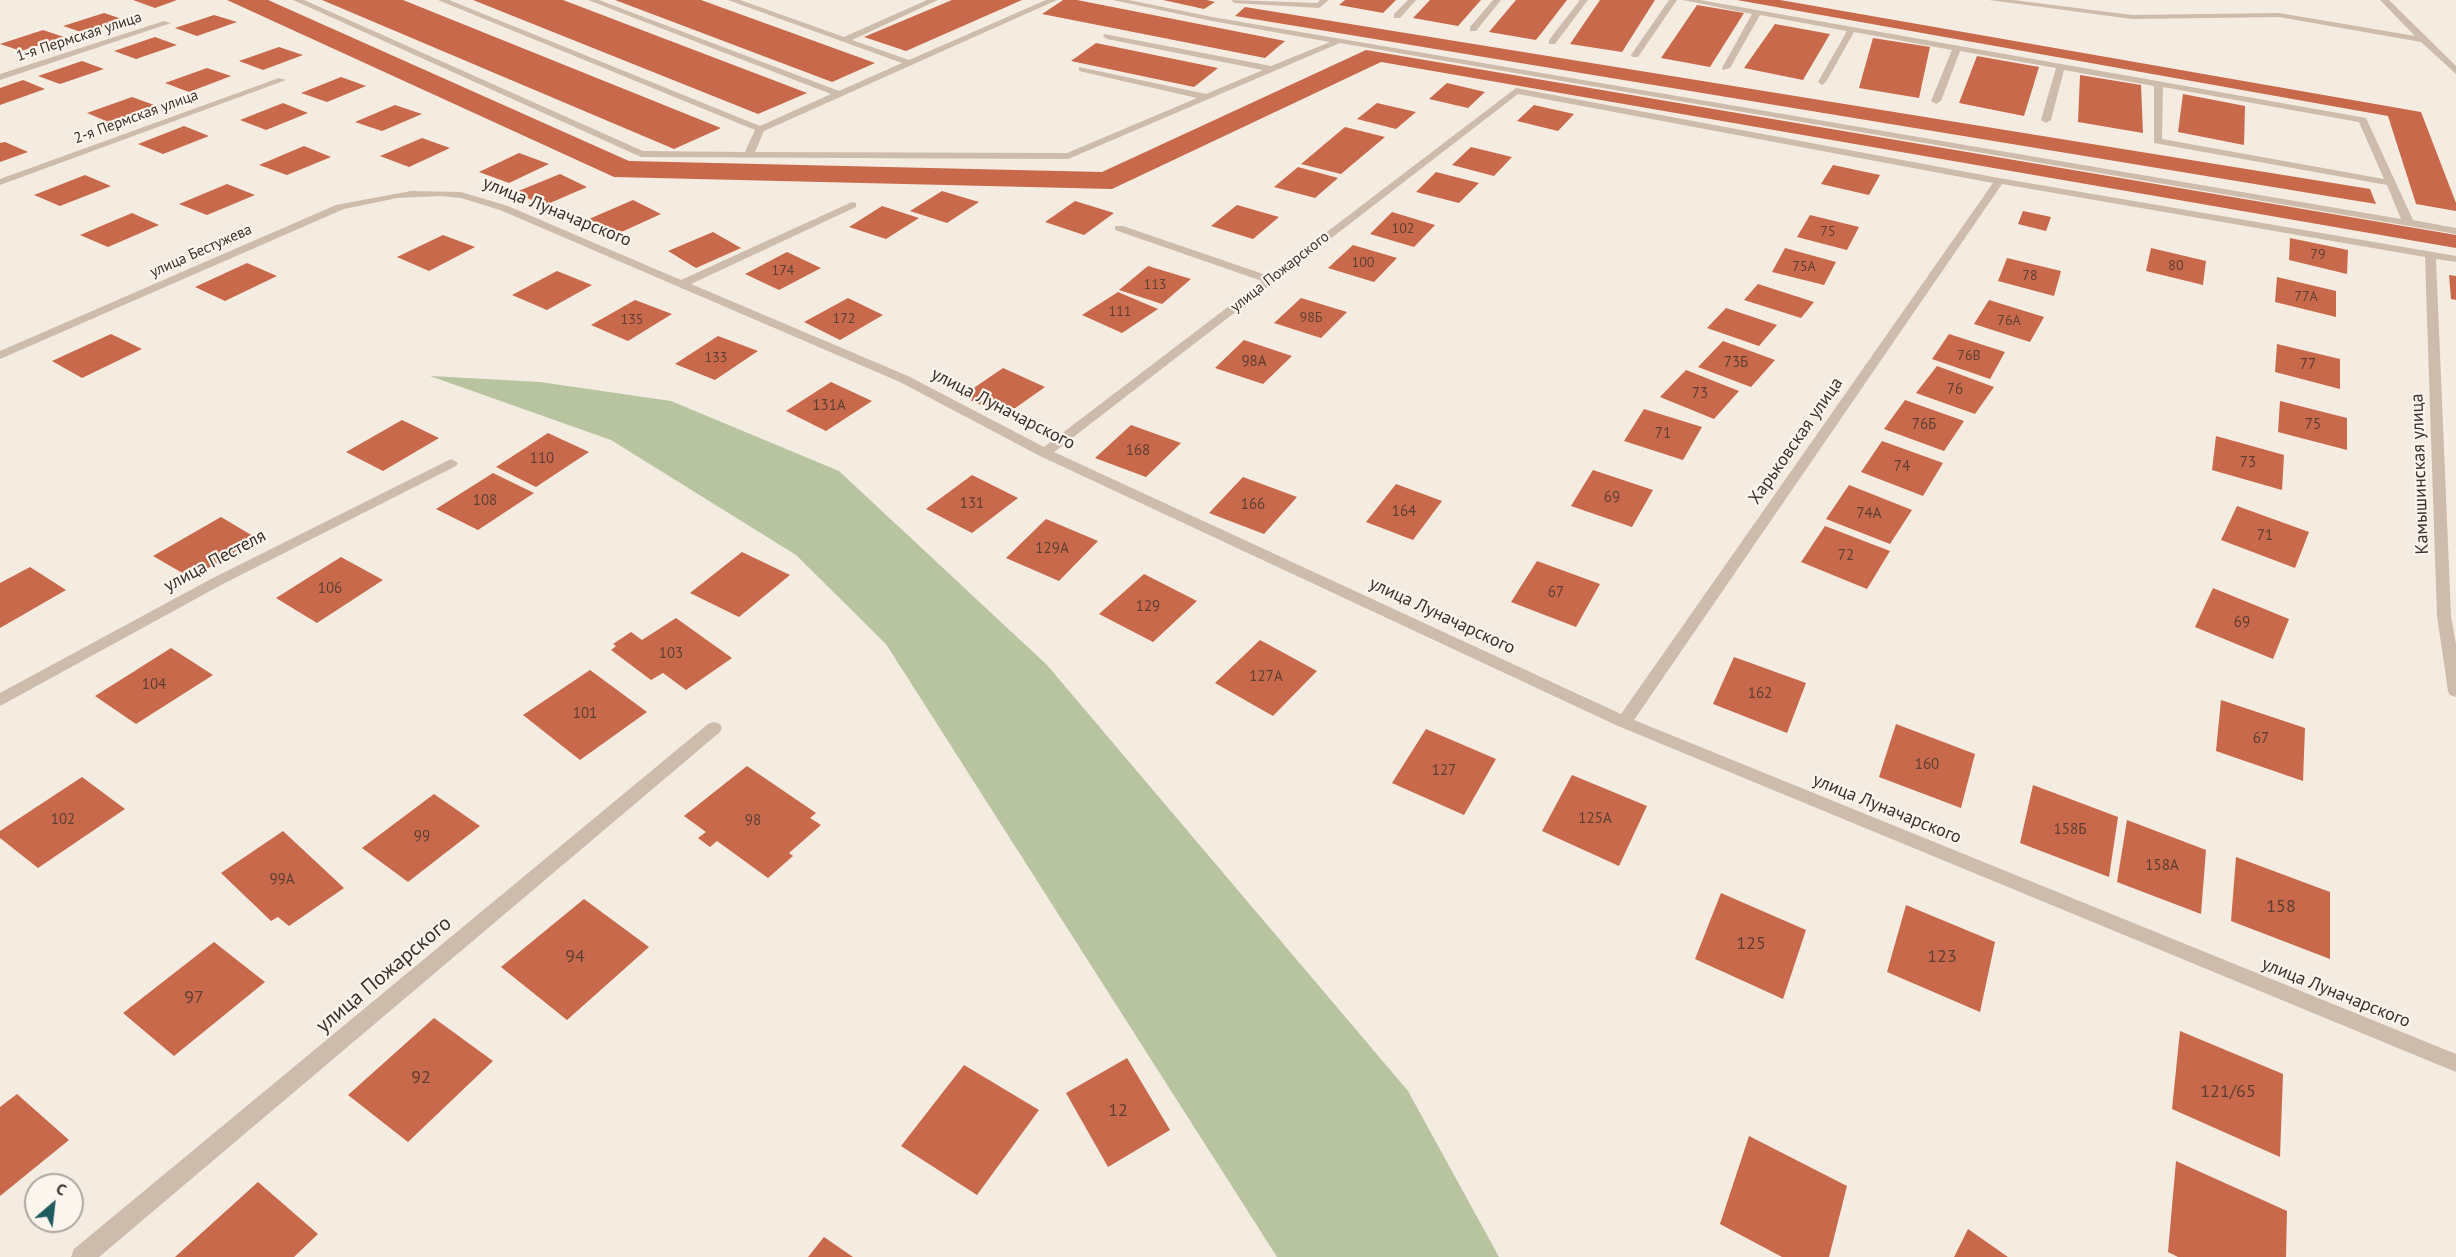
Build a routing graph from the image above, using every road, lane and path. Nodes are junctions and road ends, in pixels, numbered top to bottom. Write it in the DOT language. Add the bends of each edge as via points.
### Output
graph roads {
  1 [pos="297,0"];
  2 [pos="442,0"];
  3 [pos="592,0"];
  4 [pos="732,0"];
  5 [pos="934,0"];
  6 [pos="1053,0"];
  7 [pos="1118,0"];
  8 [pos="1325,0"];
  9 [pos="1412,0"];
  10 [pos="1497,0"];
  11 [pos="1584,0"];
  12 [pos="1673,0"];
  13 [pos="1687,0"];
  14 [pos="1993,0"];
  15 [pos="2384,0"];
  16 [pos="1235,1"];
  17 [pos="1227,7"];
  18 [pos="1757,12"];
  19 [pos="1397,16"];
  20 [pos="167,23"];
  21 [pos="1473,29"];
  22 [pos="1852,29"];
  23 [pos="1107,36"];
  24 [pos="845,40"];
  25 [pos="1338,40"];
  26 [pos="2427,40"];
  27 [pos="1552,42"];
  28 [pos="1957,48"];
  29 [pos="1635,55"];
  30 [pos="909,63"];
  31 [pos="2061,66"];
  32 [pos="1726,68"];
  33 [pos="1082,69"];
  34 [pos="1271,69"];
  35 [pos="2456,71"];
  36 [pos="0,77"];
  37 [pos="282,80"];
  38 [pos="1822,82"];
  39 [pos="2159,84"];
  40 [pos="839,94"];
  41 [pos="1207,97"];
  42 [pos="1936,101"];
  43 [pos="2046,120"];
  44 [pos="759,129"];
  45 [pos="749,154"];
  46 [pos="1999,181"];
  47 [pos="0,182"];
  48 [pos="2391,183"];
  49 [pos="419,192"];
  50 [pos="852,205"];
  51 [pos="2408,222"];
  52 [pos="1119,228"];
  53 [pos="2456,231"];
  54 [pos="2430,254"];
  55 [pos="2456,259"];
  56 [pos="1270,280"];
  57 [pos="681,284"];
  58 [pos="0,355"];
  59 [pos="1045,453"];
  60 [pos="451,463"];
  61 [pos="2456,691"];
  62 [pos="0,700"];
  63 [pos="1624,722"];
  64 [pos="714,728"];
  65 [pos="2456,1063"];
  66 [pos="82,1257"];
  1 -- 45 [label="street" via="641,154"];
  2 -- 44 [label="street"];
  3 -- 40 [label="street"];
  4 -- 24 [label="street"];
  5 -- 24 [label="street"];
  6 -- 30 [label="street"];
  7 -- 25 [label="street"];
  8 -- 16 [label="street" via="1319,6"];
  9 -- 19 [label="street"];
  10 -- 21 [label="street"];
  11 -- 27 [label="street"];
  12 -- 29 [label="street"];
  13 -- 18 [label="street"];
  14 -- 26 [label="street" via="2132,17 2279,15"];
  15 -- 26 [label="street"];
  16 -- 17 [label="street"];
  18 -- 22 [label="street"];
  18 -- 32 [label="street"];
  20 -- 36 [label="street, 1-я Пермская улица"];
  22 -- 28 [label="street"];
  22 -- 38 [label="street"];
  23 -- 34 [label="street"];
  24 -- 30 [label="street"];
  25 -- 34 [label="street"];
  25 -- 51 [label="street"];
  26 -- 35 [label="street"];
  28 -- 31 [label="street"];
  28 -- 42 [label="street"];
  30 -- 40 [label="street"];
  31 -- 39 [label="street"];
  31 -- 43 [label="street"];
  33 -- 41 [label="street"];
  34 -- 41 [label="street"];
  37 -- 47 [label="street, 2-я Пермская улица"];
  39 -- 48 [label="street" via="2363,120"];
  39 -- 48 [label="street" via="2157,141"];
  40 -- 44 [label="street"];
  41 -- 45 [label="street" via="1068,156"];
  44 -- 45 [label="street"];
  46 -- 54 [label="street"];
  46 -- 56 [label="street, улица Пожарского" via="1516,91"];
  46 -- 63 [label="street, Харьковская улица"];
  48 -- 51 [label="street"];
  49 -- 57 [label="street, улица Луначарского" via="457,194 504,208"];
  49 -- 58 [label="street, улица Бестужева" via="340,207"];
  50 -- 57 [label="street"];
  51 -- 53 [label="street"];
  52 -- 56 [label="street"];
  54 -- 55 [label="street"];
  54 -- 61 [label="street, Камышинская улица" via="2444,616"];
  56 -- 59 [label="street, улица Пожарского"];
  57 -- 59 [label="street, улица Луначарского" via="904,380"];
  59 -- 63 [label="street, улица Луначарского"];
  60 -- 62 [label="street, улица Пестеля" via="216,582"];
  63 -- 65 [label="street, улица Луначарского"];
  64 -- 66 [label="street, улица Пожарского"];
}
